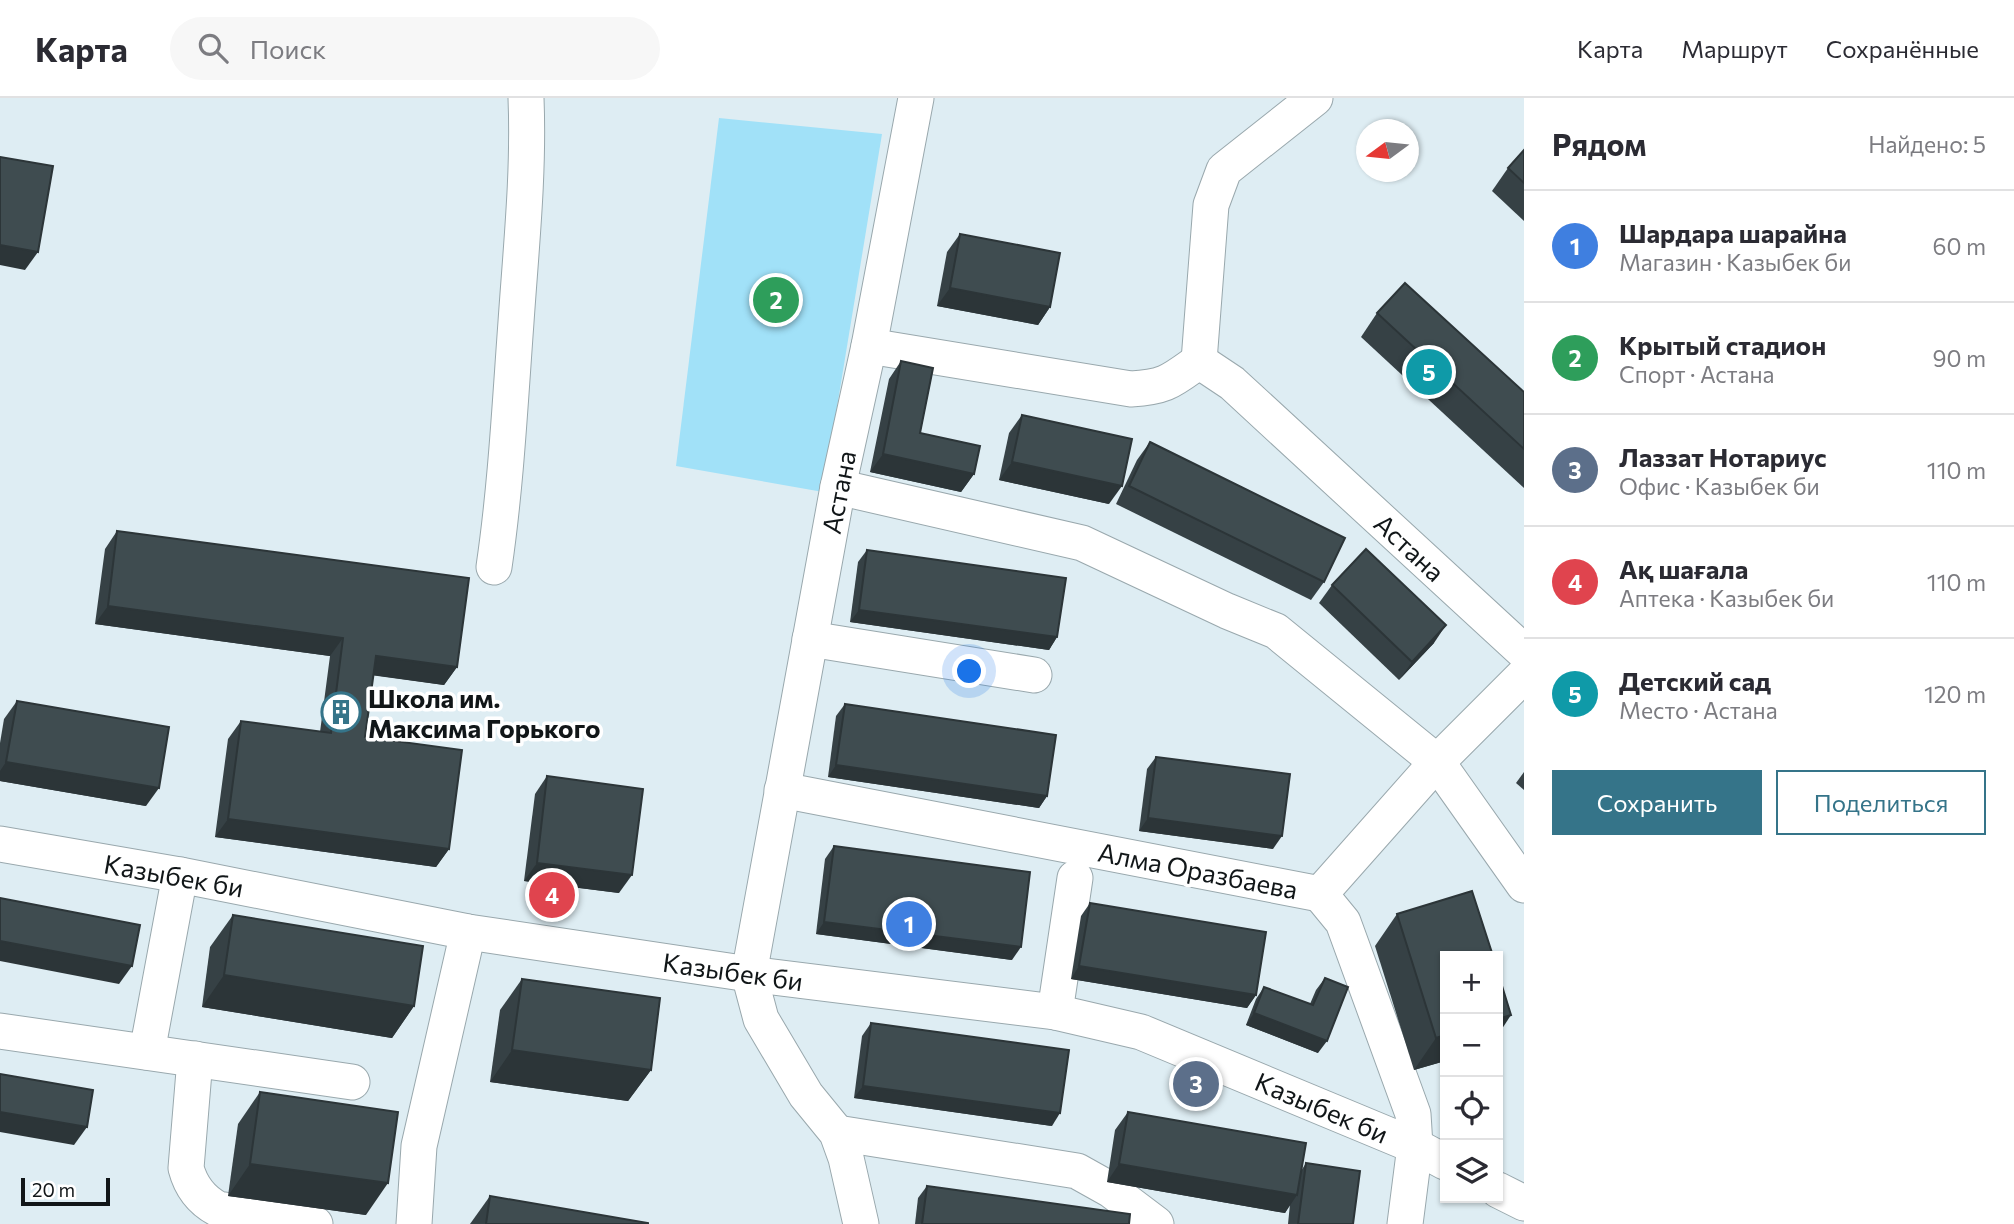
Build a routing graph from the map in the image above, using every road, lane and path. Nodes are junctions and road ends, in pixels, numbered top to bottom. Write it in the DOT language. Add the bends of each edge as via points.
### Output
graph roads {
  1 [pos="526,98"];
  2 [pos="916,98"];
  3 [pos="1315,98"];
  4 [pos="869,346"];
  5 [pos="1199,361"];
  6 [pos="838,487"];
  7 [pos="494,567"];
  8 [pos="810,639"];
  9 [pos="1524,652"];
  10 [pos="1524,675"];
  11 [pos="1034,676"];
  12 [pos="1437,762"];
  13 [pos="782,790"];
  14 [pos="0,844"];
  15 [pos="180,876"];
  16 [pos="1074,878"];
  17 [pos="1524,885"];
  18 [pos="1320,894"];
  19 [pos="468,932"];
  20 [pos="749,974"];
  21 [pos="1055,1012"];
  22 [pos="0,1031"];
  23 [pos="148,1052"];
  24 [pos="195,1059"];
  25 [pos="352,1082"];
  26 [pos="837,1133"];
  27 [pos="1415,1146"];
  28 [pos="1440,1159"];
  29 [pos="1503,1192"];
  30 [pos="1524,1203"];
  31 [pos="315,1224"];
  32 [pos="414,1224"];
  33 [pos="861,1224"];
  34 [pos="1156,1224"];
  35 [pos="1405,1224"];
  1 -- 7 [label="street" via="518,302"];
  2 -- 4 [label="street, Астана"];
  3 -- 5 [label="street" via="1224,170 1211,205"];
  4 -- 5 [label="street" via="1131,389 1156,388"];
  4 -- 6 [label="street, Астана"];
  5 -- 9 [label="street, Астана" via="1232,383"];
  6 -- 8 [label="street, Астана"];
  6 -- 12 [label="street" via="1083,543 1276,631"];
  8 -- 11 [label="street"];
  8 -- 13 [label="street, Астана"];
  10 -- 12 [label="street, Алма Оразбаева"];
  12 -- 17 [label="street"];
  12 -- 18 [label="street, Алма Оразбаева"];
  13 -- 18 [label="street, Алма Оразбаева"];
  13 -- 20 [label="street, Астана"];
  14 -- 15 [label="street, Казыбек би"];
  15 -- 19 [label="street, Казыбек би"];
  15 -- 23 [label="street"];
  16 -- 21 [label="street"];
  18 -- 27 [label="street" via="1343,922 1413,1114"];
  19 -- 20 [label="street, Казыбек би"];
  19 -- 32 [label="street" via="419,1146"];
  20 -- 21 [label="street, Казыбек би"];
  20 -- 26 [label="street" via="767,1029 806,1095"];
  21 -- 27 [label="street, Казыбек би" via="1141,1032"];
  22 -- 23 [label="street"];
  23 -- 24 [label="street"];
  24 -- 25 [label="street"];
  24 -- 31 [label="street" via="186,1168 189,1182 206,1203 218,1209"];
  26 -- 33 [label="street"];
  26 -- 34 [label="street" via="1077,1171"];
  27 -- 28 [label="street, Казыбек би"];
  27 -- 35 [label="street"];
  29 -- 30 [label="street"];
}
